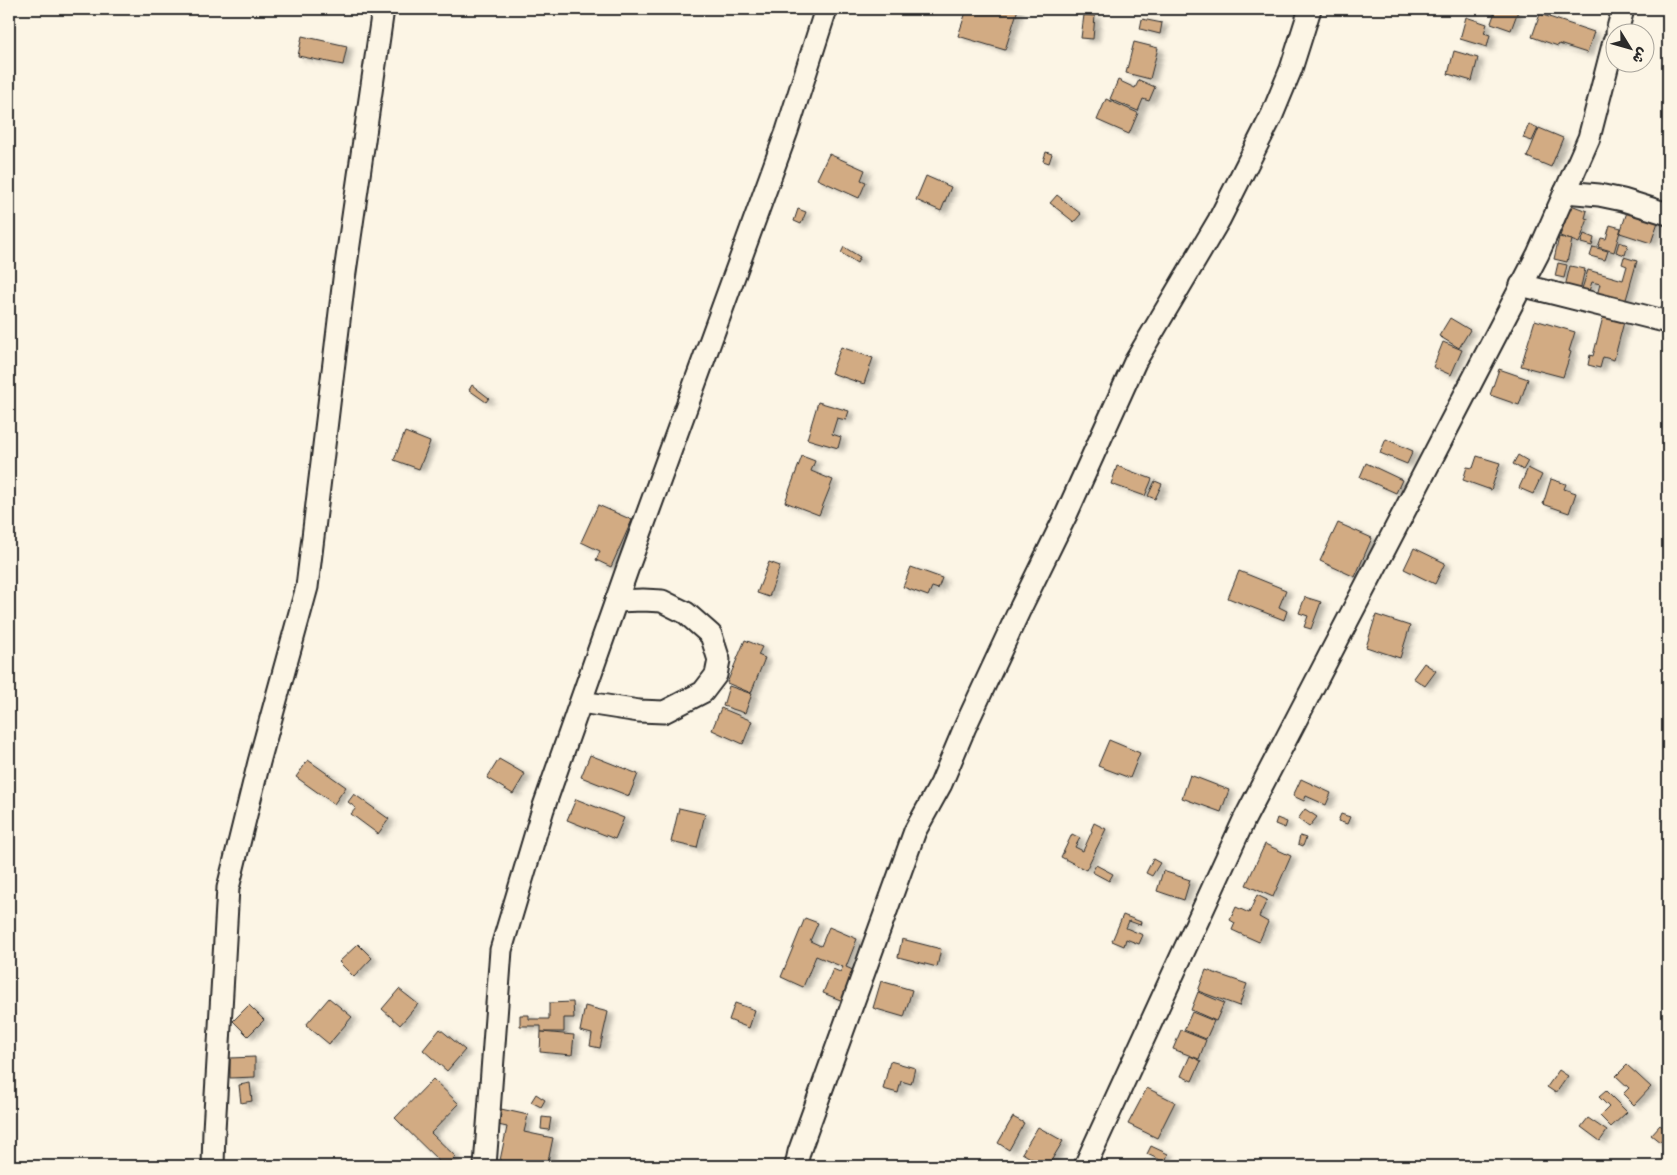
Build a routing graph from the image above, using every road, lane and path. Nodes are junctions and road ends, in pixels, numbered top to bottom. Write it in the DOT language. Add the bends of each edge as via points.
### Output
graph roads {
  1 [pos="383,9"];
  2 [pos="826,9"];
  3 [pos="1310,9"];
  4 [pos="1623,9"];
  5 [pos="1620,22"];
  6 [pos="1606,72"];
  7 [pos="1565,192"];
  8 [pos="1668,214"];
  9 [pos="1521,285"];
  10 [pos="1668,322"];
  11 [pos="616,601"];
  12 [pos="580,702"];
  13 [pos="214,1166"];
  14 [pos="485,1166"];
  15 [pos="796,1166"];
  16 [pos="1085,1166"];
  1 -- 13 [label="street" via="344,279 307,587 228,888"];
  2 -- 11 [label="street" via="787,131"];
  3 -- 15 [label="street" via="1272,116 1218,220 1135,362 941,784 914,831"];
  4 -- 5 [label="street"];
  6 -- 7 [label="street" via="1589,138"];
  7 -- 8 [label="street" via="1623,200"];
  7 -- 9 [label="street"];
  9 -- 10 [label="street"];
  9 -- 16 [label="street" via="1244,820"];
  11 -- 12 [label="street"];
  11 -- 12 [label="street" via="662,601 686,613 710,635 719,660 716,675 703,692 664,712"];
  12 -- 14 [label="street" via="543,809 501,950"];
}
